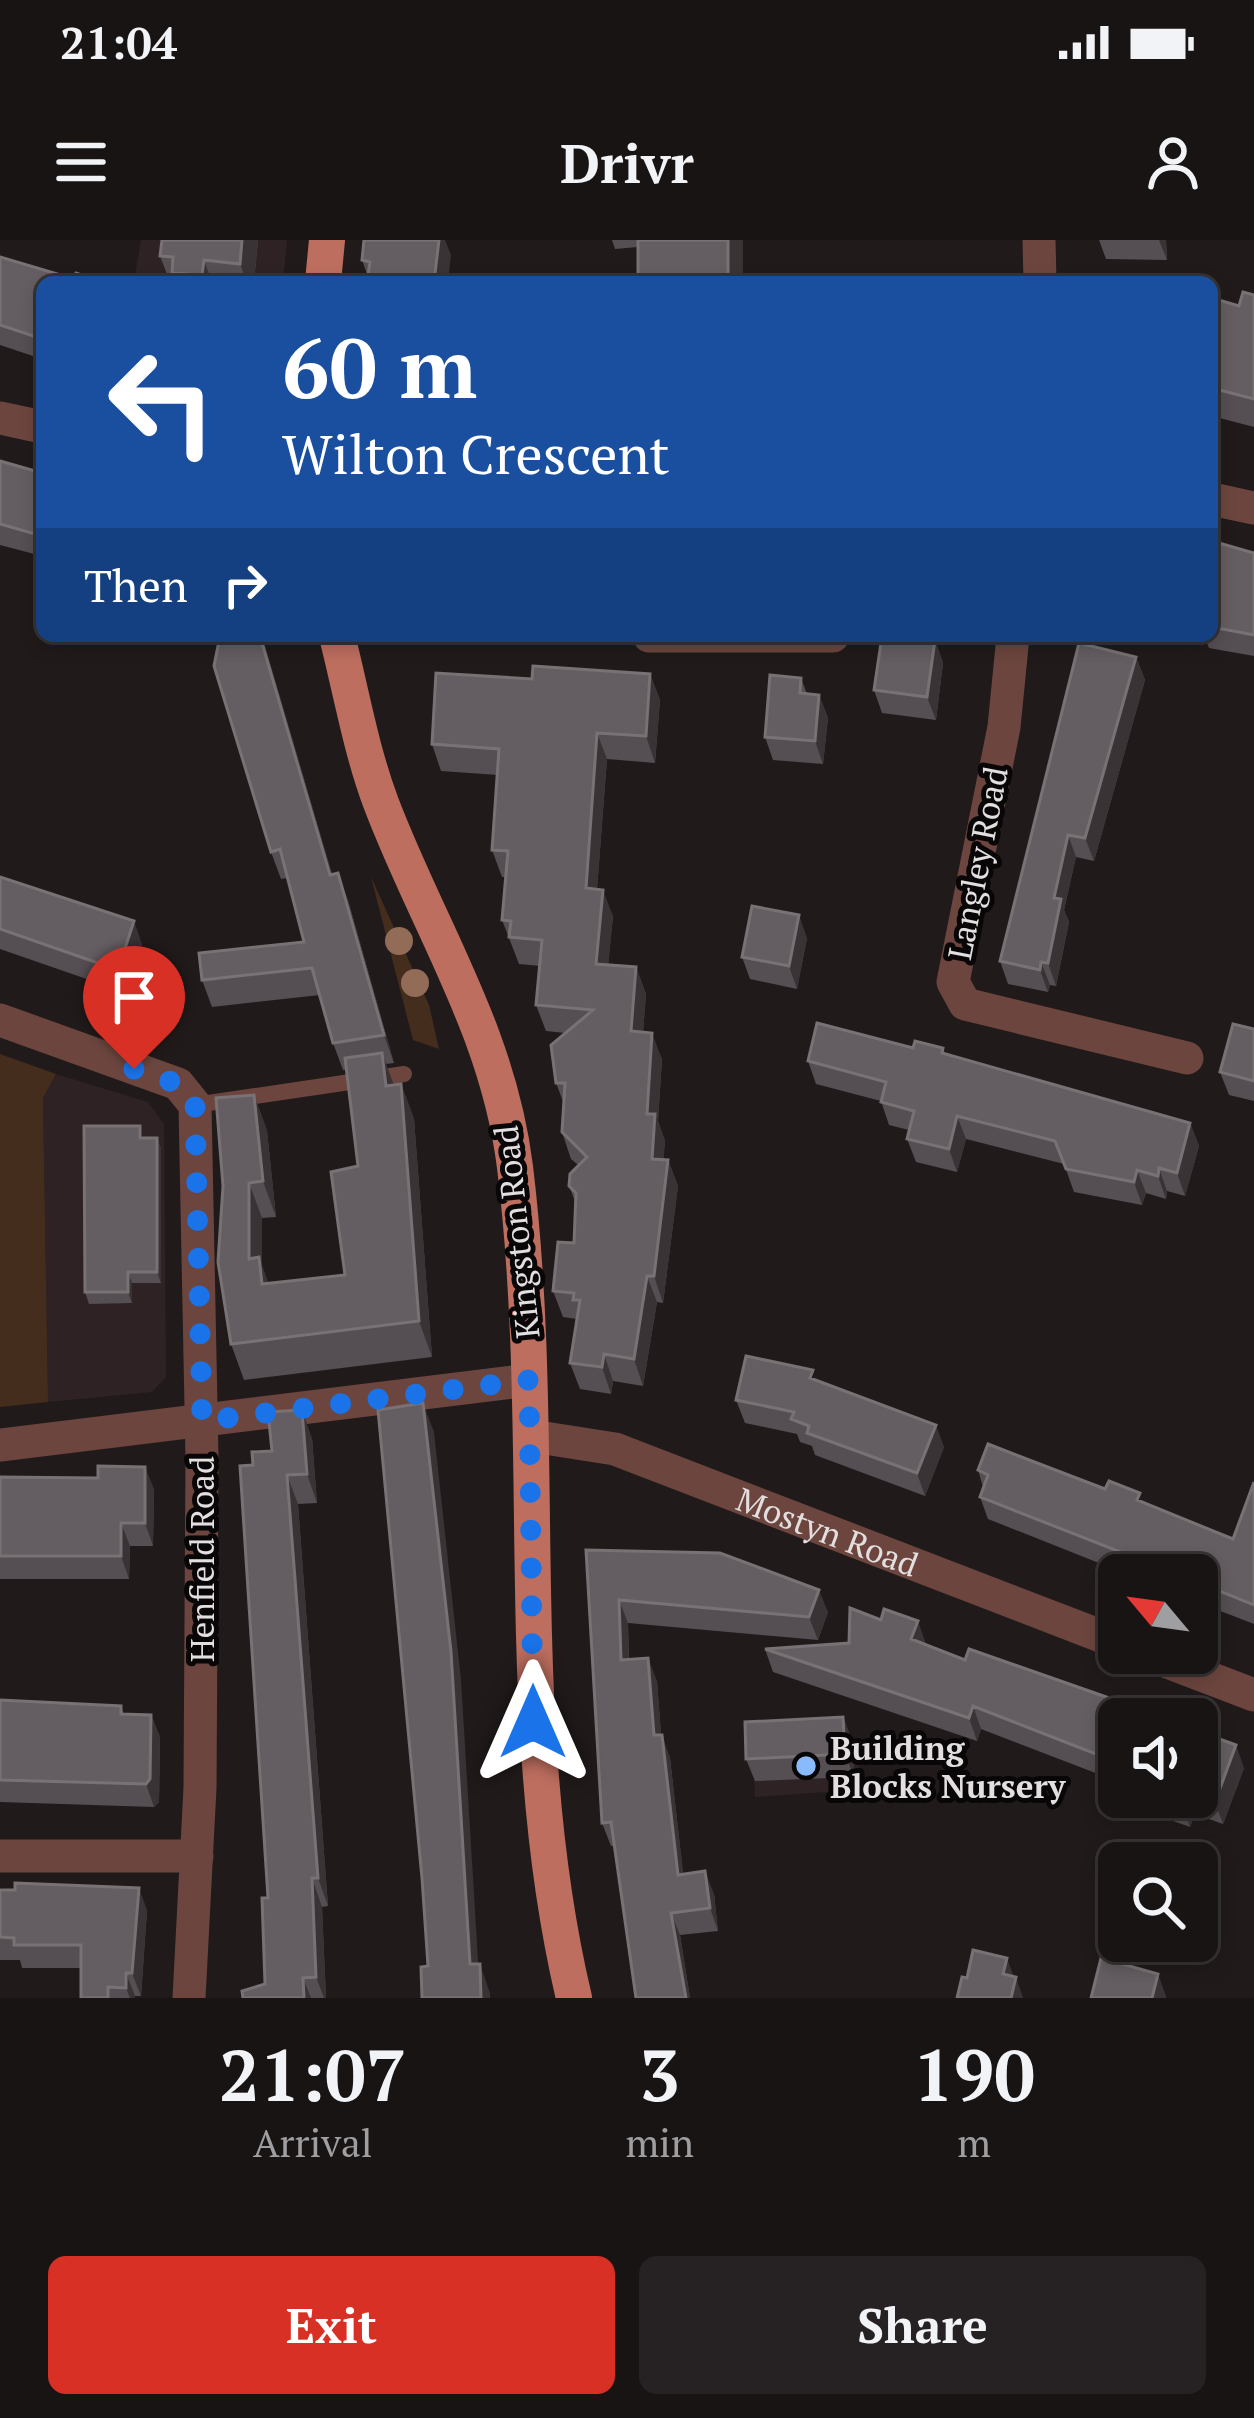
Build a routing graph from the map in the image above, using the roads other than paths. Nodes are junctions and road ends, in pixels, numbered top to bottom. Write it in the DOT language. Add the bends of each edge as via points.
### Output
graph roads {
  1 [pos="327,240"];
  2 [pos="1039,240"];
  3 [pos="324,276"];
  4 [pos="1040,276"];
  5 [pos="0,418"];
  6 [pos="36,426"];
  7 [pos="1218,500"];
  8 [pos="1254,508"];
  9 [pos="339,642"];
  10 [pos="1011,642"];
  11 [pos="0,1020"];
  12 [pos="1187,1058"];
  13 [pos="404,1074"];
  14 [pos="196,1112"];
  15 [pos="529,1380"];
  16 [pos="202,1421"];
  17 [pos="532,1436"];
  18 [pos="0,1445"];
  19 [pos="1098,1635"];
  20 [pos="1199,1674"];
  21 [pos="1254,1695"];
  22 [pos="0,1856"];
  23 [pos="197,1856"];
  24 [pos="189,1998"];
  25 [pos="574,1998"];
  1 -- 3 [label="main road"];
  2 -- 4 [label="street"];
  5 -- 6 [label="street"];
  7 -- 8 [label="street"];
  9 -- 15 [label="main road, Kingston Road" via="382,805 450,950 500,1091 514,1167"];
  10 -- 12 [label="street, Langley Road" via="1004,727 953,982 965,1004"];
  11 -- 14 [label="street" via="178,1084"];
  13 -- 14 [label="lane"];
  14 -- 16 [label="street, Henfield Road"];
  15 -- 16 [label="street"];
  15 -- 17 [label="main road, Kingston Road"];
  16 -- 18 [label="street"];
  16 -- 23 [label="street, Henfield Road"];
  17 -- 19 [label="street, Mostyn Road" via="615,1449"];
  17 -- 25 [label="main road, Kingston Road" via="536,1766"];
  20 -- 21 [label="street"];
  22 -- 23 [label="street"];
  23 -- 24 [label="street, Henfield Road"];
}
